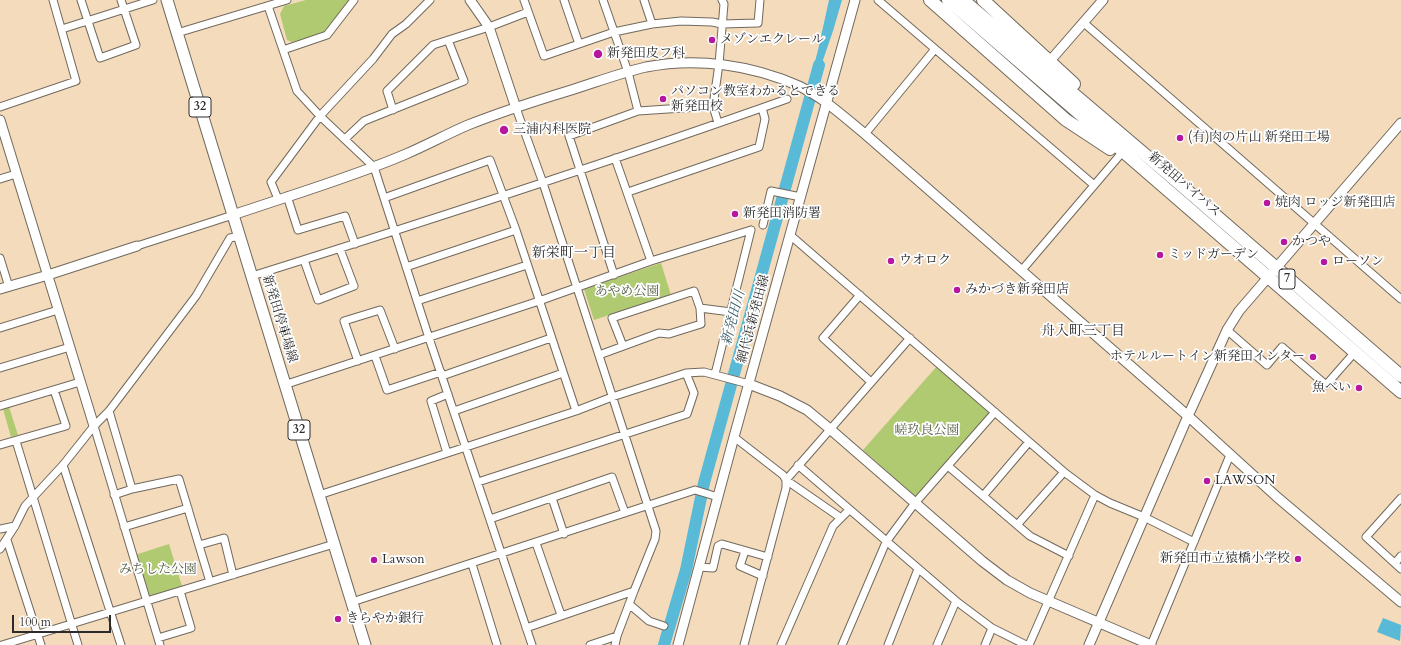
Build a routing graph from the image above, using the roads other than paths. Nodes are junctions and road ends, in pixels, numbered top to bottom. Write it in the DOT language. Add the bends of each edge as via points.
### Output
graph roads {
  1 [pos="53,0"];
  2 [pos="81,0"];
  3 [pos="121,0"];
  4 [pos="153,0"];
  5 [pos="167,0"];
  6 [pos="287,0"];
  7 [pos="354,0"];
  8 [pos="430,0"];
  9 [pos="470,0"];
  10 [pos="524,0"];
  11 [pos="564,0"];
  12 [pos="603,0"];
  13 [pos="644,0"];
  14 [pos="722,0"];
  15 [pos="760,0"];
  16 [pos="855,0"];
  17 [pos="878,0"];
  18 [pos="930,0"];
  19 [pos="948,0"];
  20 [pos="964,0"];
  21 [pos="983,0"];
  22 [pos="1103,0"];
  23 [pos="268,6"];
  24 [pos="124,9"];
  25 [pos="528,12"];
  26 [pos="975,17"];
  27 [pos="88,21"];
  28 [pos="1084,23"];
  29 [pos="652,24"];
  30 [pos="722,24"];
  31 [pos="489,27"];
  32 [pos="62,29"];
  33 [pos="614,32"];
  34 [pos="177,33"];
  35 [pos="448,40"];
  36 [pos="579,44"];
  37 [pos="935,49"];
  38 [pos="283,50"];
  39 [pos="1049,62"];
  40 [pos="719,64"];
  41 [pos="628,72"];
  42 [pos="787,99"];
  43 [pos="827,103"];
  44 [pos="713,106"];
  45 [pos="0,107"];
  46 [pos="516,108"];
  47 [pos="762,108"];
  48 [pos="393,110"];
  49 [pos="638,111"];
  50 [pos="320,116"];
  51 [pos="0,120"];
  52 [pos="718,123"];
  53 [pos="1401,123"];
  54 [pos="865,134"];
  55 [pos="344,139"];
  56 [pos="1120,155"];
  57 [pos="615,158"];
  58 [pos="374,167"];
  59 [pos="580,170"];
  60 [pos="16,174"];
  61 [pos="1149,174"];
  62 [pos="0,179"];
  63 [pos="1175,180"];
  64 [pos="543,183"];
  65 [pos="1094,185"];
  66 [pos="628,192"];
  67 [pos="504,196"];
  68 [pos="801,197"];
  69 [pos="282,198"];
  70 [pos="384,198"];
  71 [pos="233,215"];
  72 [pos="1313,224"];
  73 [pos="763,225"];
  74 [pos="516,230"];
  75 [pos="395,232"];
  76 [pos="790,235"];
  77 [pos="240,236"];
  78 [pos="355,244"];
  79 [pos="137,246"];
  80 [pos="340,249"];
  81 [pos="0,258"];
  82 [pos="304,260"];
  83 [pos="651,261"];
  84 [pos="527,265"];
  85 [pos="406,267"];
  86 [pos="1022,270"];
  87 [pos="1272,273"];
  88 [pos="48,275"];
  89 [pos="614,275"];
  90 [pos="252,276"];
  91 [pos="4,288"];
  92 [pos="576,289"];
  93 [pos="860,295"];
  94 [pos="1401,299"];
  95 [pos="417,301"];
  96 [pos="539,302"];
  97 [pos="700,308"];
  98 [pos="58,310"];
  99 [pos="730,312"];
  100 [pos="0,328"];
  101 [pos="1227,330"];
  102 [pos="429,338"];
  103 [pos="551,338"];
  104 [pos="910,338"];
  105 [pos="623,346"];
  106 [pos="70,347"];
  107 [pos="395,349"];
  108 [pos="1355,352"];
  109 [pos="598,355"];
  110 [pos="376,356"];
  111 [pos="358,361"];
  112 [pos="0,368"];
  113 [pos="563,373"];
  114 [pos="686,373"];
  115 [pos="441,374"];
  116 [pos="715,374"];
  117 [pos="1401,376"];
  118 [pos="80,382"];
  119 [pos="871,382"];
  120 [pos="745,383"];
  121 [pos="284,385"];
  122 [pos="54,390"];
  123 [pos="1401,392"];
  124 [pos="448,394"];
  125 [pos="612,397"];
  126 [pos="0,406"];
  127 [pos="109,411"];
  128 [pos="454,411"];
  129 [pos="576,411"];
  130 [pos="995,412"];
  131 [pos="1188,416"];
  132 [pos="94,426"];
  133 [pos="830,429"];
  134 [pos="624,434"];
  135 [pos="734,438"];
  136 [pos="16,441"];
  137 [pos="1029,442"];
  138 [pos="0,445"];
  139 [pos="466,446"];
  140 [pos="447,452"];
  141 [pos="1230,455"];
  142 [pos="63,465"];
  143 [pos="798,465"];
  144 [pos="948,466"];
  145 [pos="1064,472"];
  146 [pos="786,480"];
  147 [pos="478,482"];
  148 [pos="132,489"];
  149 [pos="114,495"];
  150 [pos="319,495"];
  151 [pos="1094,495"];
  152 [pos="713,496"];
  153 [pos="983,496"];
  154 [pos="33,497"];
  155 [pos="552,498"];
  156 [pos="1401,498"];
  157 [pos="916,503"];
  158 [pos="648,506"];
  159 [pos="188,508"];
  160 [pos="849,510"];
  161 [pos="625,513"];
  162 [pos="841,518"];
  163 [pos="1144,518"];
  164 [pos="490,519"];
  165 [pos="1017,525"];
  166 [pos="15,526"];
  167 [pos="124,527"];
  168 [pos="0,529"];
  169 [pos="564,534"];
  170 [pos="7,540"];
  171 [pos="886,542"];
  172 [pos="1194,542"];
  173 [pos="536,543"];
  174 [pos="334,544"];
  175 [pos="199,545"];
  176 [pos="0,549"];
  177 [pos="745,551"];
  178 [pos="502,555"];
  179 [pos="1068,556"];
  180 [pos="1401,556"];
  181 [pos="768,557"];
  182 [pos="1395,563"];
  183 [pos="472,564"];
  184 [pos="699,567"];
  185 [pos="918,569"];
  186 [pos="1401,569"];
  187 [pos="233,575"];
  188 [pos="763,576"];
  189 [pos="210,582"];
  190 [pos="180,591"];
  191 [pos="634,591"];
  192 [pos="147,601"];
  193 [pos="956,601"];
  194 [pos="352,602"];
  195 [pos="1049,602"];
  196 [pos="1401,602"];
  197 [pos="629,604"];
  198 [pos="110,612"];
  199 [pos="560,615"];
  200 [pos="1098,623"];
  201 [pos="72,624"];
  202 [pos="664,626"];
  203 [pos="526,628"];
  204 [pos="992,628"];
  205 [pos="38,634"];
  206 [pos="617,636"];
  207 [pos="159,642"];
  208 [pos="2,645"];
  209 [pos="41,645"];
  210 [pos="78,645"];
  211 [pos="120,645"];
  212 [pos="365,645"];
  213 [pos="497,645"];
  214 [pos="532,645"];
  215 [pos="590,645"];
  216 [pos="615,645"];
  217 [pos="678,645"];
  218 [pos="744,645"];
  219 [pos="781,645"];
  220 [pos="842,645"];
  221 [pos="888,645"];
  222 [pos="937,645"];
  223 [pos="985,645"];
  224 [pos="1026,645"];
  225 [pos="1029,645"];
  226 [pos="1089,645"];
  227 [pos="1151,645"];
  1 -- 32 [label="street"];
  2 -- 27 [label="street"];
  3 -- 24 [label="street"];
  4 -- 24 [label="street"];
  5 -- 34 [label="main road, 新発田停車場線 / 32"];
  6 -- 23 [label="street"];
  7 -- 38 [label="street" via="327,35"];
  8 -- 50 [label="street" via="392,34"];
  9 -- 31 [label="street"];
  10 -- 25 [label="street"];
  11 -- 36 [label="street"];
  12 -- 33 [label="street"];
  13 -- 29 [label="street"];
  14 -- 30 [label="street"];
  15 -- 30 [label="street" via="758,23"];
  16 -- 43 [label="street, 網代浜新発田線"];
  17 -- 37 [label="street"];
  18 -- 56 [label="highway, 7" via="1066,120"];
  19 -- 26 [label="highway, 新発田バイパス / 7"];
  20 -- 26 [label="highway, 新発田バイパス / 7"];
  21 -- 39 [label="highway, 7"];
  22 -- 28 [label="street"];
  23 -- 34 [label="street"];
  23 -- 38 [label="street"];
  24 -- 27 [label="street"];
  24 -- 27 [label="street" via="136,45 100,58"];
  25 -- 31 [label="street"];
  25 -- 36 [label="street" via="544,56"];
  26 -- 61 [label="highway, 新発田バイパス / 7"];
  26 -- 63 [label="highway, 新発田バイパス / 7"];
  27 -- 32 [label="street"];
  28 -- 39 [label="street"];
  28 -- 72 [label="street"];
  29 -- 30 [label="street" via="681,21"];
  29 -- 33 [label="street"];
  30 -- 40 [label="street"];
  31 -- 35 [label="street"];
  31 -- 46 [label="street"];
  32 -- 45 [label="street" via="76,80"];
  33 -- 36 [label="street"];
  33 -- 41 [label="street"];
  34 -- 71 [label="main road, 新発田停車場線 / 32"];
  35 -- 48 [label="street" via="433,44 387,91"];
  35 -- 48 [label="street" via="464,81"];
  37 -- 54 [label="street"];
  37 -- 65 [label="street"];
  38 -- 50 [label="street" via="297,91"];
  39 -- 63 [label="highway, 7" via="1135,138"];
  40 -- 41 [label="street" via="673,64"];
  40 -- 43 [label="street" via="769,74 800,87"];
  40 -- 44 [label="street"];
  41 -- 46 [label="street"];
  41 -- 49 [label="street"];
  42 -- 47 [label="street"];
  43 -- 54 [label="street"];
  43 -- 68 [label="street, 網代浜新発田線"];
  44 -- 49 [label="street"];
  44 -- 52 [label="street"];
  46 -- 58 [label="street" via="468,125"];
  46 -- 64 [label="street"];
  47 -- 52 [label="street"];
  47 -- 66 [label="street" via="765,119 759,147"];
  48 -- 55 [label="street" via="364,121"];
  49 -- 59 [label="street" via="569,136"];
  50 -- 55 [label="street"];
  50 -- 69 [label="street" via="271,182"];
  51 -- 60 [label="street"];
  52 -- 57 [label="street"];
  53 -- 72 [label="street"];
  54 -- 86 [label="street"];
  55 -- 58 [label="street"];
  56 -- 61 [label="highway, 7"];
  56 -- 65 [label="street"];
  57 -- 59 [label="street"];
  57 -- 66 [label="street"];
  58 -- 69 [label="street"];
  58 -- 70 [label="street"];
  59 -- 64 [label="street"];
  59 -- 89 [label="street"];
  60 -- 62 [label="street"];
  60 -- 88 [label="street"];
  61 -- 87 [label="highway, 新発田バイパス / 7"];
  63 -- 87 [label="highway, 新発田バイパス / 7"];
  64 -- 67 [label="street"];
  64 -- 92 [label="street"];
  65 -- 86 [label="street"];
  66 -- 83 [label="street"];
  67 -- 70 [label="street" via="490,160"];
  67 -- 74 [label="street"];
  67 -- 75 [label="street"];
  68 -- 73 [label="street" via="771,191"];
  68 -- 76 [label="street, 網代浜新発田線"];
  69 -- 71 [label="street"];
  69 -- 78 [label="street" via="298,230 345,216"];
  70 -- 75 [label="street"];
  71 -- 77 [label="main road, 新発田停車場線 / 32"];
  71 -- 79 [label="street"];
  72 -- 87 [label="street"];
  72 -- 94 [label="street"];
  74 -- 84 [label="street"];
  74 -- 85 [label="street"];
  75 -- 78 [label="street"];
  75 -- 85 [label="street"];
  76 -- 93 [label="street"];
  76 -- 120 [label="street, 網代浜新発田線"];
  77 -- 90 [label="main road, 新発田停車場線 / 32"];
  77 -- 127 [label="street" via="230,238 196,296"];
  78 -- 80 [label="street"];
  79 -- 88 [label="street"];
  80 -- 82 [label="street"];
  80 -- 82 [label="street" via="354,286 318,300"];
  81 -- 91 [label="street"];
  82 -- 90 [label="street"];
  83 -- 89 [label="street"];
  83 -- 99 [label="street" via="751,230"];
  84 -- 95 [label="street"];
  84 -- 96 [label="street"];
  85 -- 95 [label="street"];
  86 -- 131 [label="street"];
  87 -- 101 [label="street" via="1239,311"];
  87 -- 108 [label="highway, 新発田バイパス / 7"];
  87 -- 117 [label="highway, 新発田バイパス / 7"];
  88 -- 91 [label="street"];
  88 -- 98 [label="street"];
  89 -- 92 [label="street"];
  90 -- 121 [label="main road, 新発田停車場線 / 32"];
  92 -- 96 [label="street"];
  92 -- 109 [label="street"];
  93 -- 104 [label="street"];
  93 -- 119 [label="street" via="823,338"];
  95 -- 102 [label="street"];
  96 -- 102 [label="street"];
  96 -- 103 [label="street"];
  97 -- 99 [label="street"];
  97 -- 105 [label="street" via="701,324 669,334 659,333"];
  97 -- 105 [label="street" via="694,291 612,318"];
  98 -- 100 [label="street"];
  98 -- 106 [label="street"];
  99 -- 116 [label="street"];
  101 -- 108 [label="street" via="1267,365 1282,346 1326,385"];
  101 -- 131 [label="street"];
  102 -- 107 [label="street"];
  102 -- 115 [label="street"];
  103 -- 113 [label="street"];
  103 -- 115 [label="street"];
  104 -- 119 [label="street"];
  104 -- 130 [label="street"];
  105 -- 109 [label="street"];
  106 -- 112 [label="street"];
  106 -- 118 [label="street"];
  107 -- 110 [label="street"];
  107 -- 111 [label="street" via="380,310 344,321"];
  108 -- 123 [label="highway, 新発田バイパス / 7"];
  109 -- 125 [label="street"];
  110 -- 111 [label="street"];
  110 -- 115 [label="street" via="387,390"];
  111 -- 121 [label="street"];
  113 -- 128 [label="street"];
  113 -- 129 [label="street"];
  114 -- 116 [label="street"];
  114 -- 125 [label="street"];
  114 -- 134 [label="street" via="694,393 687,414"];
  115 -- 124 [label="street"];
  116 -- 120 [label="street"];
  118 -- 122 [label="street"];
  118 -- 132 [label="street"];
  119 -- 133 [label="street"];
  120 -- 133 [label="street" via="780,396 807,410"];
  120 -- 135 [label="street, 網代浜新発田線"];
  121 -- 150 [label="main road, 新発田停車場線 / 32"];
  122 -- 126 [label="street"];
  122 -- 136 [label="street" via="66,426"];
  124 -- 128 [label="street"];
  124 -- 140 [label="street" via="431,401"];
  125 -- 129 [label="street"];
  125 -- 134 [label="street"];
  127 -- 132 [label="street"];
  127 -- 148 [label="street"];
  128 -- 139 [label="street"];
  129 -- 139 [label="street"];
  130 -- 137 [label="street"];
  130 -- 144 [label="street"];
  131 -- 141 [label="street"];
  131 -- 163 [label="street"];
  132 -- 142 [label="street"];
  132 -- 149 [label="street"];
  133 -- 143 [label="street"];
  133 -- 157 [label="street"];
  134 -- 147 [label="street"];
  134 -- 158 [label="street"];
  135 -- 146 [label="street" via="783,475"];
  135 -- 152 [label="street, 網代浜新発田線"];
  136 -- 138 [label="street"];
  136 -- 154 [label="street"];
  137 -- 145 [label="street"];
  137 -- 153 [label="street"];
  139 -- 140 [label="street"];
  139 -- 147 [label="street"];
  140 -- 150 [label="street"];
  141 -- 172 [label="street"];
  141 -- 196 [label="street"];
  142 -- 154 [label="street"];
  142 -- 198 [label="street"];
  143 -- 146 [label="street"];
  143 -- 160 [label="street"];
  144 -- 153 [label="street"];
  144 -- 157 [label="street"];
  145 -- 151 [label="street"];
  145 -- 165 [label="street"];
  146 -- 162 [label="street"];
  146 -- 181 [label="street"];
  147 -- 164 [label="street"];
  148 -- 149 [label="street"];
  148 -- 159 [label="street" via="179,479"];
  149 -- 167 [label="street"];
  150 -- 174 [label="main road, 新発田停車場線 / 32"];
  151 -- 163 [label="street"];
  151 -- 179 [label="street"];
  152 -- 158 [label="street" via="695,490"];
  152 -- 184 [label="street, 網代浜新発田線"];
  153 -- 165 [label="street"];
  154 -- 166 [label="street" via="25,506"];
  154 -- 201 [label="street"];
  155 -- 161 [label="street" via="612,477"];
  155 -- 164 [label="street"];
  155 -- 169 [label="street"];
  156 -- 182 [label="street" via="1366,537"];
  157 -- 171 [label="street"];
  157 -- 195 [label="street" via="1001,576"];
  158 -- 161 [label="street"];
  158 -- 191 [label="street" via="656,531 655,539"];
  159 -- 167 [label="street"];
  159 -- 175 [label="street"];
  160 -- 162 [label="street"];
  160 -- 171 [label="street"];
  161 -- 169 [label="street"];
  162 -- 219 [label="street" via="833,526"];
  163 -- 172 [label="street"];
  163 -- 200 [label="street"];
  164 -- 178 [label="street"];
  165 -- 179 [label="street" via="1030,536"];
  166 -- 168 [label="street"];
  166 -- 170 [label="street"];
  167 -- 192 [label="street"];
  169 -- 173 [label="street"];
  170 -- 176 [label="street"];
  170 -- 205 [label="street"];
  171 -- 185 [label="street"];
  171 -- 220 [label="street"];
  172 -- 227 [label="street"];
  173 -- 178 [label="street"];
  173 -- 199 [label="street"];
  174 -- 187 [label="street"];
  174 -- 194 [label="main road, 新発田停車場線 / 32"];
  175 -- 187 [label="street" via="224,538"];
  175 -- 189 [label="street"];
  177 -- 181 [label="street"];
  177 -- 184 [label="street" via="722,544 718,546 713,568"];
  177 -- 188 [label="street" via="740,566"];
  178 -- 183 [label="street"];
  178 -- 203 [label="street"];
  179 -- 195 [label="street"];
  180 -- 182 [label="street"];
  181 -- 188 [label="street"];
  182 -- 186 [label="street"];
  183 -- 194 [label="street"];
  183 -- 213 [label="street"];
  184 -- 217 [label="street, 網代浜新発田線"];
  185 -- 193 [label="street"];
  185 -- 221 [label="street"];
  187 -- 189 [label="street"];
  188 -- 218 [label="street"];
  189 -- 190 [label="street"];
  190 -- 192 [label="street"];
  190 -- 207 [label="street" via="191,628"];
  191 -- 197 [label="street"];
  191 -- 199 [label="street"];
  192 -- 198 [label="street"];
  192 -- 207 [label="street"];
  193 -- 204 [label="street"];
  193 -- 222 [label="street"];
  194 -- 212 [label="main road, 新発田停車場線 / 32"];
  195 -- 200 [label="street"];
  195 -- 225 [label="street"];
  197 -- 202 [label="street" via="649,621"];
  197 -- 206 [label="street"];
  198 -- 201 [label="street"];
  198 -- 211 [label="street"];
  199 -- 203 [label="street"];
  200 -- 226 [label="street"];
  200 -- 227 [label="street"];
  201 -- 205 [label="street"];
  201 -- 210 [label="street"];
  203 -- 214 [label="street"];
  204 -- 223 [label="street"];
  204 -- 224 [label="street"];
  205 -- 208 [label="street"];
  205 -- 209 [label="street"];
  206 -- 215 [label="street"];
  206 -- 216 [label="street"];
}
